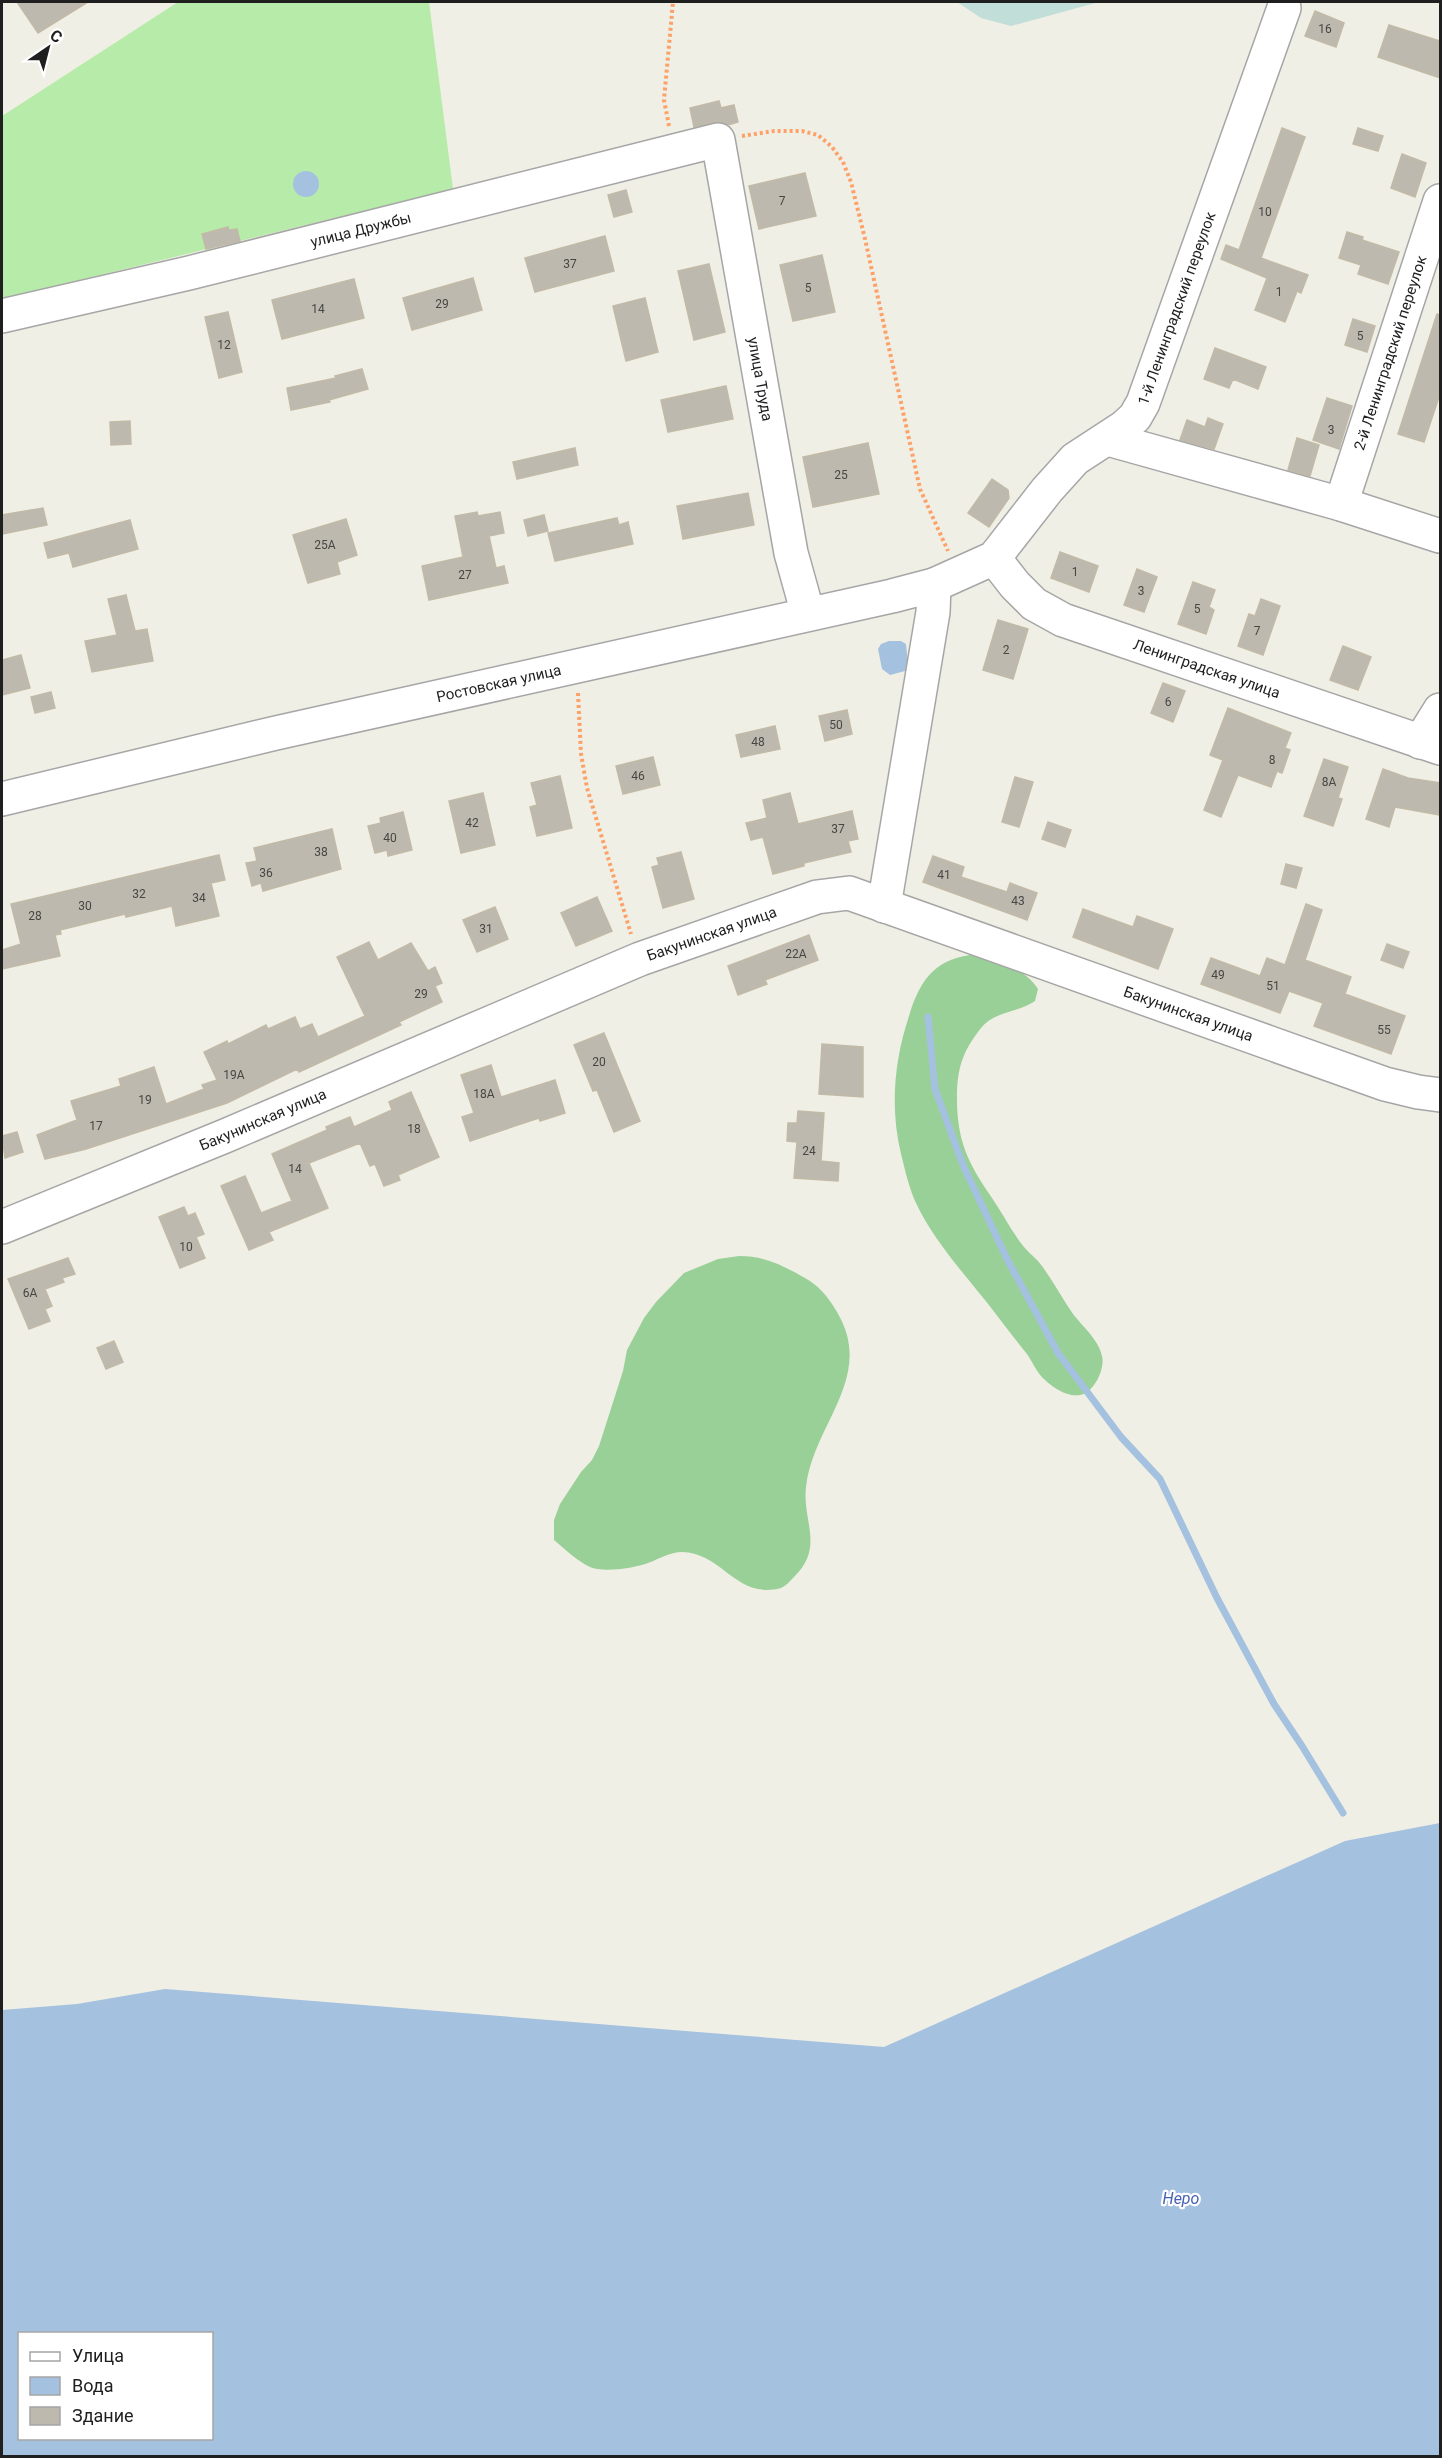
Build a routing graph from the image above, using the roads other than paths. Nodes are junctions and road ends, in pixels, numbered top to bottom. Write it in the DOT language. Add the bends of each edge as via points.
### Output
graph roads {
  1 [pos="1284,8"];
  2 [pos="718,140"];
  3 [pos="1440,201"];
  4 [pos="2,316"];
  5 [pos="1108,439"];
  6 [pos="1341,504"];
  7 [pos="1440,536"];
  8 [pos="994,558"];
  9 [pos="946,580"];
  10 [pos="808,614"];
  11 [pos="1440,710"];
  12 [pos="1430,745"];
  13 [pos="2,799"];
  14 [pos="884,906"];
  15 [pos="1440,1095"];
  16 [pos="2,1227"];
  1 -- 5 [label="street, 1-й Ленинградский переулок" via="1143,403 1135,417"];
  2 -- 4 [label="street, улица Дружбы"];
  2 -- 10 [label="street, улица Труда" via="791,553"];
  3 -- 6 [label="street, 2-й Ленинградский переулок"];
  5 -- 6 [label="street"];
  5 -- 8 [label="street, 1-й Ленинградский переулок" via="1075,459"];
  6 -- 7 [label="street"];
  8 -- 9 [label="street, Ростовская улица"];
  8 -- 12 [label="street, Ленинградская улица" via="1034,604 1063,620"];
  9 -- 10 [label="street, Ростовская улица"];
  9 -- 14 [label="street" via="933,612"];
  10 -- 13 [label="street, Ростовская улица" via="276,733"];
  11 -- 12 [label="street"];
  14 -- 15 [label="street, Бакунинская улица" via="1375,1080"];
  14 -- 16 [label="street, Бакунинская улица" via="849,893 817,897 640,959 225,1137"];
}
